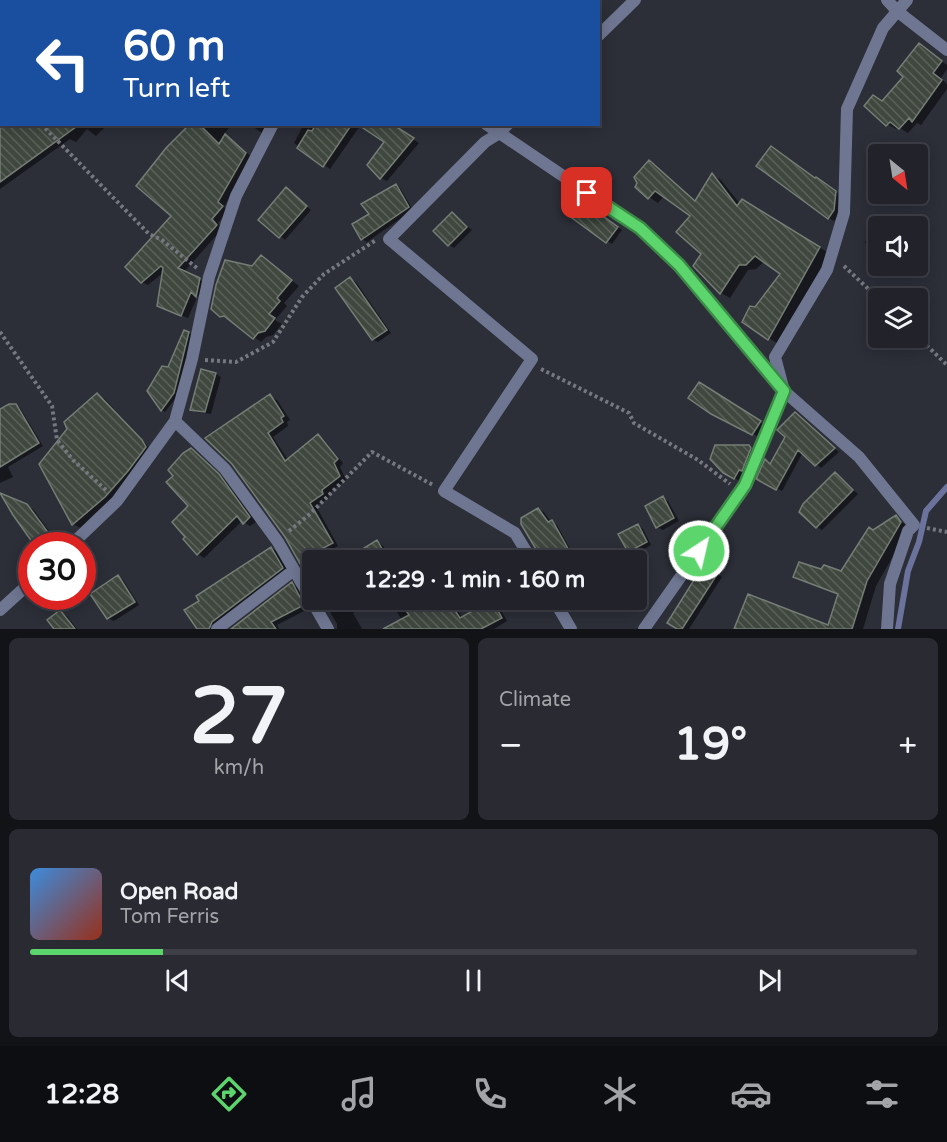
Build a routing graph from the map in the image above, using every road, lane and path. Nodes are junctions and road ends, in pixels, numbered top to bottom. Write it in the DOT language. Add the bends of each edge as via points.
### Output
graph roads {
  1 [pos="635,0"];
  2 [pos="887,0"];
  3 [pos="907,0"];
  4 [pos="897,10"];
  5 [pos="600,34"];
  6 [pos="947,50"];
  7 [pos="43,126"];
  8 [pos="272,126"];
  9 [pos="488,126"];
  10 [pos="506,126"];
  11 [pos="498,134"];
  12 [pos="389,239"];
  13 [pos="827,270"];
  14 [pos="210,278"];
  15 [pos="868,288"];
  16 [pos="0,332"];
  17 [pos="928,347"];
  18 [pos="192,359"];
  19 [pos="529,364"];
  20 [pos="947,365"];
  21 [pos="784,391"];
  22 [pos="175,421"];
  23 [pos="444,491"];
  24 [pos="740,492"];
  25 [pos="117,501"];
  26 [pos="935,530"];
  27 [pos="85,532"];
  28 [pos="947,532"];
  29 [pos="278,542"];
  30 [pos="525,550"];
  31 [pos="294,570"];
  32 [pos="18,594"];
  33 [pos="0,610"];
  34 [pos="560,610"];
  35 [pos="217,629"];
  36 [pos="328,629"];
  37 [pos="571,629"];
  38 [pos="644,629"];
  39 [pos="887,629"];
  1 -- 5 [label="street"];
  2 -- 4 [label="street"];
  3 -- 4 [label="street"];
  4 -- 6 [label="street"];
  4 -- 13 [label="street" via="883,28 847,109 843,213"];
  7 -- 14 [label="path" via="149,234"];
  8 -- 14 [label="street" via="236,196"];
  9 -- 11 [label="street"];
  10 -- 11 [label="street"];
  11 -- 12 [label="street" via="485,142"];
  11 -- 21 [label="street" via="640,228 679,265"];
  12 -- 18 [label="path" via="374,240 324,274 302,297 273,342 236,362"];
  12 -- 19 [label="street" via="532,359"];
  13 -- 15 [label="path" via="843,264"];
  13 -- 21 [label="street" via="775,357"];
  14 -- 18 [label="street"];
  16 -- 25 [label="path" via="52,406 57,440"];
  17 -- 20 [label="path"];
  18 -- 22 [label="street"];
  19 -- 23 [label="street"];
  19 -- 24 [label="path" via="629,413 634,423 698,460"];
  21 -- 24 [label="street"];
  21 -- 39 [label="street" via="859,457 914,525 908,531 890,584"];
  22 -- 25 [label="street"];
  22 -- 29 [label="street" via="225,469"];
  23 -- 29 [label="path" via="372,452"];
  23 -- 30 [label="street" via="515,533"];
  24 -- 38 [label="street"];
  25 -- 27 [label="street"];
  26 -- 28 [label="path"];
  29 -- 31 [label="street"];
  31 -- 35 [label="street"];
  31 -- 36 [label="street"];
  32 -- 33 [label="street"];
  34 -- 37 [label="street"];
}
